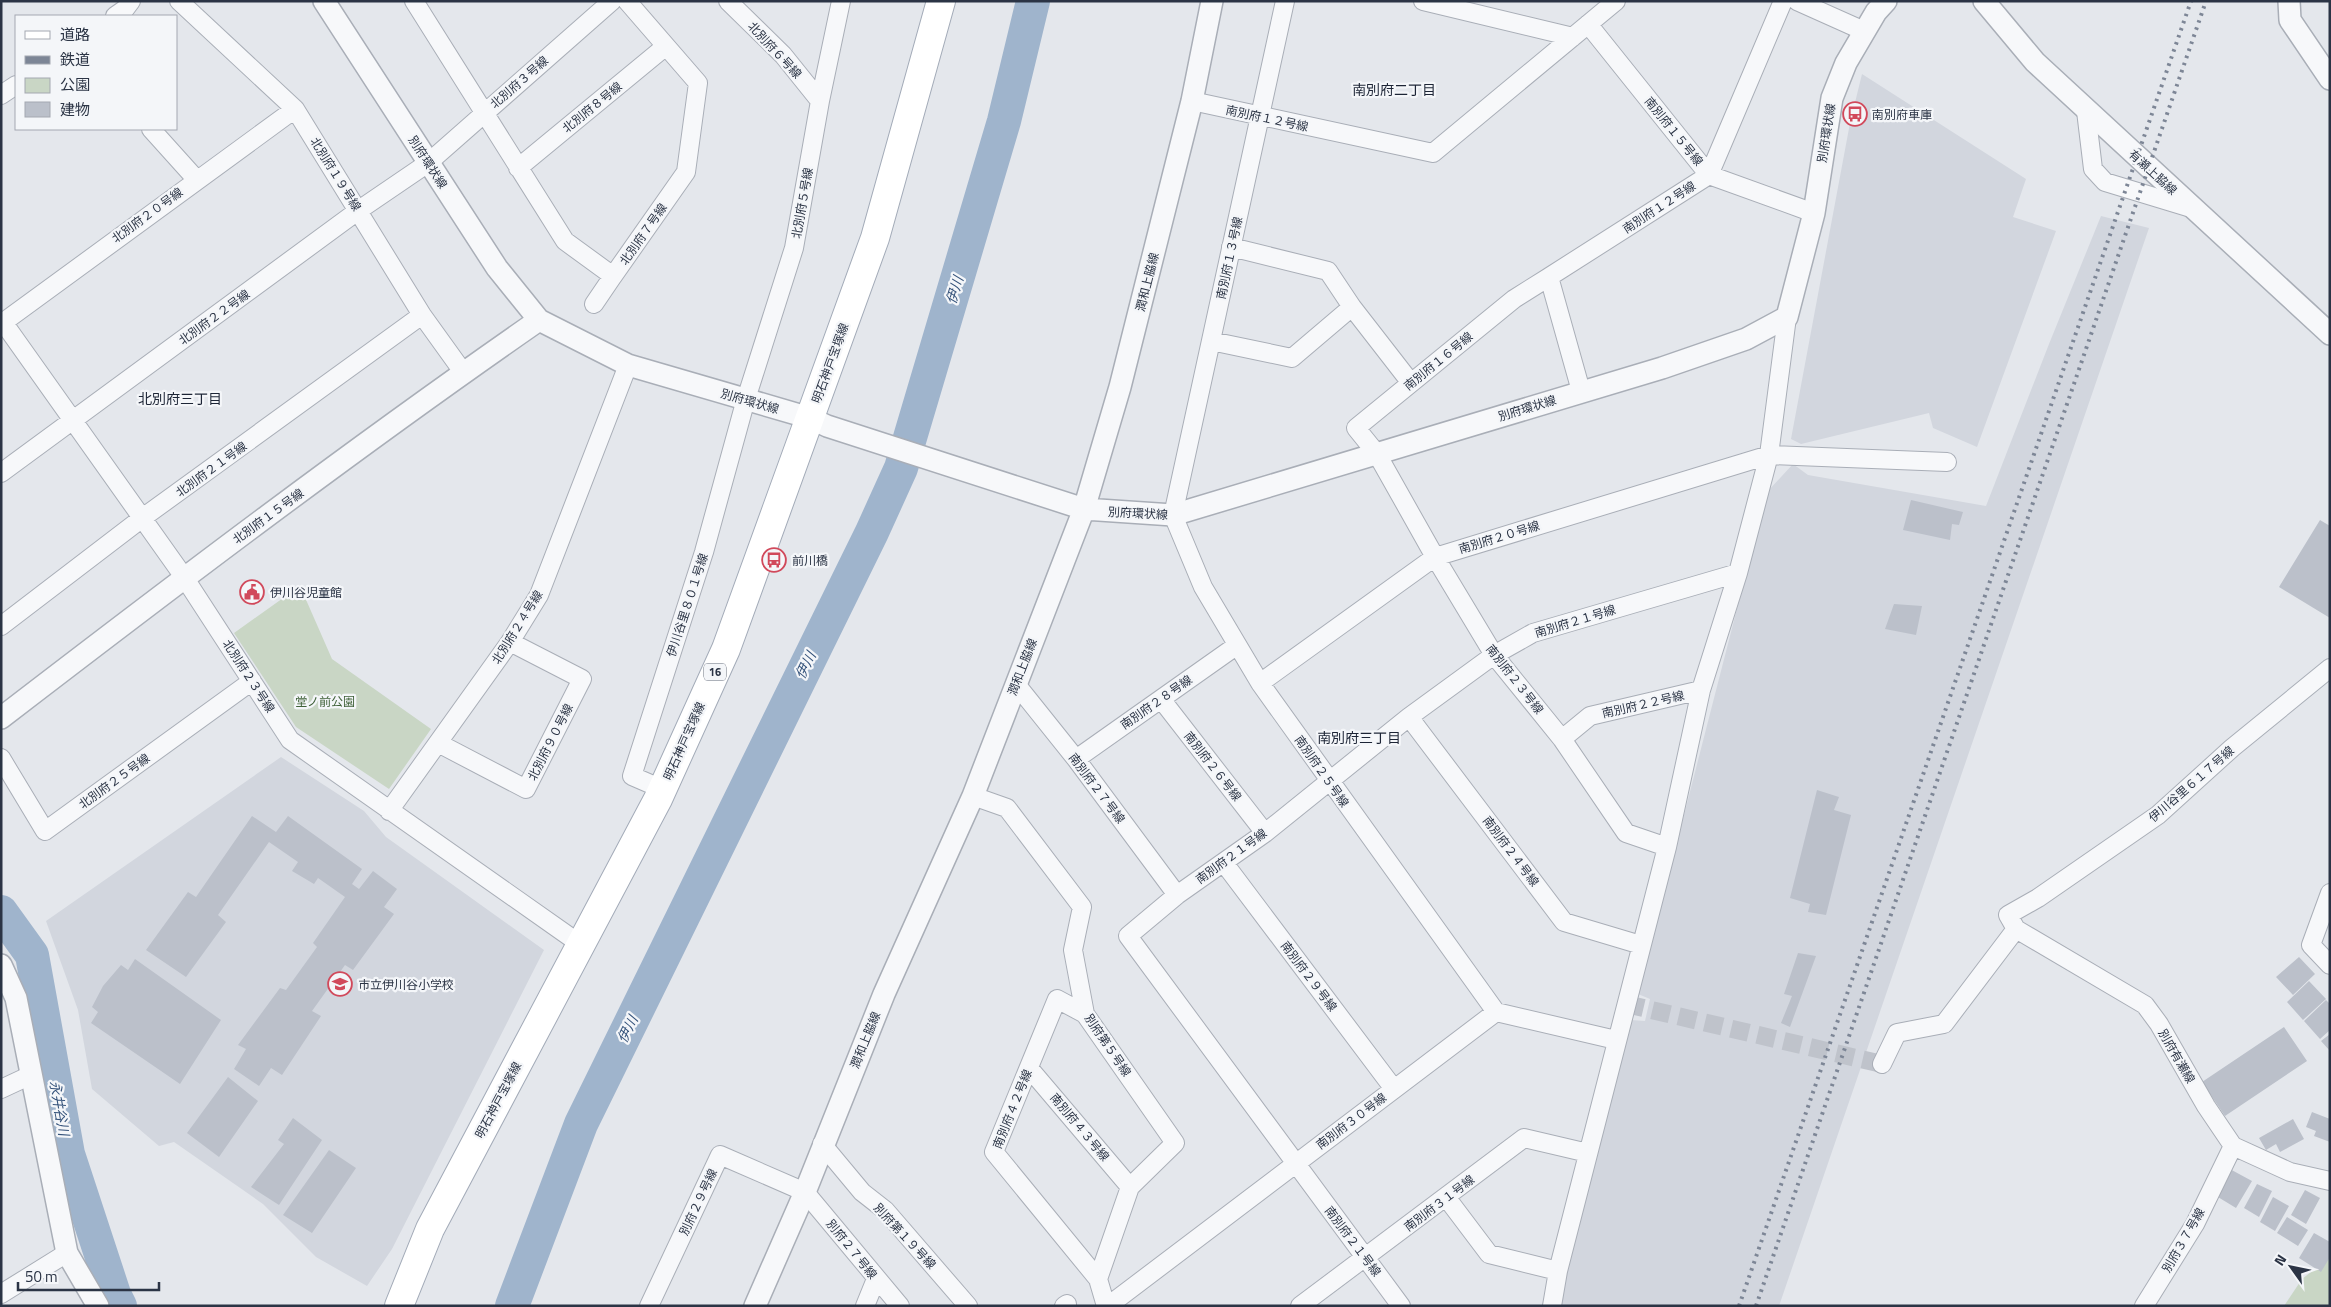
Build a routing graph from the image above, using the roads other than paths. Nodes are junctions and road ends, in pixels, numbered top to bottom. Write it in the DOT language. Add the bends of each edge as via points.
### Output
graph roads {
  1 [pos="131,1"];
  2 [pos="180,1"];
  3 [pos="324,1"];
  4 [pos="414,1"];
  5 [pos="612,1"];
  6 [pos="627,1"];
  7 [pos="728,1"];
  8 [pos="842,1"];
  9 [pos="940,1"];
  10 [pos="1212,1"];
  11 [pos="1286,1"];
  12 [pos="1423,1"];
  13 [pos="1616,1"];
  14 [pos="1783,1"];
  15 [pos="1797,1"];
  16 [pos="1886,1"];
  17 [pos="1984,1"];
  18 [pos="2289,1"];
  19 [pos="116,15"];
  20 [pos="1588,24"];
  21 [pos="1864,31"];
  22 [pos="1573,37"];
  23 [pos="666,46"];
  24 [pos="2330,79"];
  25 [pos="15,86"];
  26 [pos="1,95"];
  27 [pos="820,101"];
  28 [pos="1192,101"];
  29 [pos="295,109"];
  30 [pos="2086,111"];
  31 [pos="485,112"];
  32 [pos="1260,117"];
  33 [pos="152,130"];
  34 [pos="428,164"];
  35 [pos="518,168"];
  36 [pos="1709,175"];
  37 [pos="196,179"];
  38 [pos="359,210"];
  39 [pos="2194,210"];
  40 [pos="1814,213"];
  41 [pos="1230,247"];
  42 [pos="613,276"];
  43 [pos="1549,277"];
  44 [pos="594,304"];
  45 [pos="1352,307"];
  46 [pos="422,315"];
  47 [pos="1787,317"];
  48 [pos="540,320"];
  49 [pos="2,323"];
  50 [pos="2330,334"];
  51 [pos="1211,341"];
  52 [pos="628,365"];
  53 [pos="463,372"];
  54 [pos="1411,384"];
  55 [pos="1581,391"];
  56 [pos="746,400"];
  57 [pos="72,422"];
  58 [pos="819,422"];
  59 [pos="1377,454"];
  60 [pos="1769,454"];
  61 [pos="1948,462"];
  62 [pos="1,473"];
  63 [pos="1084,509"];
  64 [pos="1173,515"];
  65 [pos="141,519"];
  66 [pos="1434,557"];
  67 [pos="1738,573"];
  68 [pos="184,577"];
  69 [pos="1,626"];
  70 [pos="510,642"];
  71 [pos="1236,646"];
  72 [pos="1494,655"];
  73 [pos="2330,668"];
  74 [pos="252,681"];
  75 [pos="1260,683"];
  76 [pos="1016,684"];
  77 [pos="1701,690"];
  78 [pos="1161,699"];
  79 [pos="1409,716"];
  80 [pos="1,718"];
  81 [pos="1562,739"];
  82 [pos="438,743"];
  83 [pos="1,758"];
  84 [pos="1076,759"];
  85 [pos="1329,782"];
  86 [pos="662,789"];
  87 [pos="973,796"];
  88 [pos="389,812"];
  89 [pos="1264,833"];
  90 [pos="1667,847"];
  91 [pos="1224,863"];
  92 [pos="2330,893"];
  93 [pos="1177,894"];
  94 [pos="2016,929"];
  95 [pos="580,944"];
  96 [pos="1641,945"];
  97 [pos="1,965"];
  98 [pos="2330,965"];
  99 [pos="1496,1012"];
  100 [pos="1085,1014"];
  101 [pos="1616,1040"];
  102 [pos="1882,1064"];
  103 [pos="1029,1068"];
  104 [pos="31,1075"];
  105 [pos="1,1089"];
  106 [pos="1394,1089"];
  107 [pos="822,1144"];
  108 [pos="2234,1146"];
  109 [pos="1588,1152"];
  110 [pos="1295,1163"];
  111 [pos="2330,1181"];
  112 [pos="1130,1187"];
  113 [pos="805,1192"];
  114 [pos="1446,1197"];
  115 [pos="67,1254"];
  116 [pos="1366,1258"];
  117 [pos="1558,1271"];
  118 [pos="876,1279"];
  119 [pos="1098,1279"];
  120 [pos="1,1294"];
  121 [pos="98,1306"];
  122 [pos="399,1306"];
  123 [pos="650,1306"];
  124 [pos="755,1306"];
  125 [pos="865,1306"];
  126 [pos="900,1306"];
  127 [pos="968,1306"];
  128 [pos="1107,1306"];
  129 [pos="1300,1306"];
  130 [pos="1401,1306"];
  131 [pos="1552,1306"];
  132 [pos="2144,1306"];
  1 -- 19 [label="street"];
  2 -- 29 [label="street, 北別府１９号線"];
  3 -- 34 [label="street, 別府環状線"];
  4 -- 31 [label="street, 北別府７号線"];
  5 -- 31 [label="street, 北別府３号線"];
  6 -- 23 [label="street, 北別府７号線"];
  7 -- 27 [label="street, 北別府６号線" via="783,56"];
  8 -- 27 [label="street, 北別府５号線"];
  9 -- 58 [label="main road, 明石神戸宝塚線 / 16" via="875,238"];
  10 -- 28 [label="street, 潤和上脇線"];
  11 -- 32 [label="street, 南別府１３号線"];
  12 -- 22 [label="street"];
  13 -- 20 [label="street, 南別府１２号線"];
  14 -- 36 [label="street, 南別府１２号線"];
  15 -- 21 [label="street"];
  16 -- 21 [label="street, 別府環状線"];
  17 -- 30 [label="street, 有瀬上脇線" via="2035,62"];
  18 -- 24 [label="street" via="2290,20"];
  20 -- 22 [label="street, 南別府１２号線"];
  20 -- 36 [label="street, 南別府１５号線"];
  21 -- 40 [label="street, 別府環状線" via="1832,98"];
  22 -- 32 [label="street, 南別府１２号線" via="1433,153"];
  23 -- 35 [label="street, 北別府８号線"];
  23 -- 42 [label="street, 北別府７号線" via="698,83 686,172"];
  25 -- 26 [label="street"];
  27 -- 56 [label="street, 北別府５号線" via="794,248"];
  28 -- 32 [label="street, 南別府１２号線"];
  28 -- 63 [label="street, 潤和上脇線" via="1120,387"];
  29 -- 37 [label="street, 北別府２０号線"];
  29 -- 38 [label="street, 北別府１９号線"];
  30 -- 39 [label="street, 有瀬上脇線"];
  30 -- 39 [label="street" via="2093,169 2105,182"];
  31 -- 34 [label="street, 北別府３号線"];
  31 -- 35 [label="street, 北別府７号線"];
  32 -- 41 [label="street, 南別府１３号線"];
  33 -- 37 [label="street"];
  34 -- 38 [label="street, 北別府２２号線"];
  34 -- 48 [label="street, 別府環状線" via="497,268"];
  35 -- 42 [label="street, 北別府７号線" via="565,241"];
  36 -- 40 [label="street, 南別府１５号線"];
  36 -- 43 [label="street, 南別府１２号線"];
  37 -- 49 [label="street, 北別府２０号線"];
  38 -- 46 [label="street, 北別府１９号線"];
  38 -- 57 [label="street, 北別府２２号線"];
  39 -- 50 [label="street, 有瀬上脇線"];
  40 -- 47 [label="street, 別府環状線"];
  41 -- 45 [label="street" via="1328,271"];
  41 -- 51 [label="street, 南別府１３号線"];
  42 -- 44 [label="street"];
  43 -- 54 [label="street, 南別府１６号線" via="1514,299"];
  43 -- 55 [label="street"];
  45 -- 51 [label="street" via="1292,358"];
  45 -- 54 [label="street"];
  46 -- 53 [label="street, 北別府１９号線"];
  46 -- 65 [label="street, 北別府２１号線"];
  47 -- 55 [label="street, 別府環状線" via="1746,339"];
  47 -- 60 [label="street"];
  48 -- 52 [label="street, 別府環状線"];
  48 -- 53 [label="street, 北別府１５号線"];
  49 -- 57 [label="street, 北別府２３号線"];
  51 -- 64 [label="street, 南別府１３号線"];
  52 -- 56 [label="street, 別府環状線"];
  52 -- 70 [label="street, 北別府２４号線" via="539,595"];
  53 -- 68 [label="street, 北別府１５号線"];
  54 -- 59 [label="street, 南別府１６号線" via="1356,428"];
  55 -- 59 [label="street, 別府環状線"];
  56 -- 58 [label="street, 別府環状線"];
  56 -- 86 [label="street, 伊川谷里８０１号線" via="704,552 632,776"];
  57 -- 62 [label="street, 北別府２２号線"];
  57 -- 65 [label="street, 北別府２３号線"];
  58 -- 63 [label="street, 別府環状線"];
  58 -- 86 [label="main road, 明石神戸宝塚線 / 16" via="726,649"];
  59 -- 64 [label="street, 別府環状線"];
  59 -- 66 [label="street, 南別府２３号線"];
  60 -- 61 [label="street, 南別府２０号線"];
  60 -- 66 [label="street, 南別府２０号線"];
  60 -- 67 [label="street"];
  63 -- 64 [label="street, 別府環状線"];
  63 -- 76 [label="street, 潤和上脇線"];
  64 -- 71 [label="street, 南別府２５号線" via="1204,586"];
  65 -- 68 [label="street, 北別府２３号線"];
  65 -- 69 [label="street, 北別府２１号線"];
  66 -- 72 [label="street, 南別府２３号線"];
  66 -- 75 [label="street, 南別府２０号線"];
  67 -- 72 [label="street, 南別府２１号線" via="1533,632"];
  67 -- 77 [label="street"];
  68 -- 74 [label="street, 北別府２３号線"];
  68 -- 80 [label="street, 北別府１５号線"];
  70 -- 82 [label="street, 北別府２４号線"];
  70 -- 82 [label="street, 北別府９０号線" via="582,679 526,789"];
  71 -- 75 [label="street, 南別府２５号線"];
  71 -- 78 [label="street, 南別府２８号線"];
  72 -- 79 [label="street, 南別府２１号線"];
  72 -- 81 [label="street, 南別府２３号線"];
  73 -- 94 [label="street, 伊川谷里６１７号線" via="2232,748 2158,815 2008,915"];
  74 -- 83 [label="street, 北別府２５号線" via="45,831"];
  74 -- 88 [label="street, 北別府２３号線" via="290,740"];
  75 -- 85 [label="street, 南別府２５号線"];
  76 -- 84 [label="street, 南別府２７号線"];
  76 -- 87 [label="street, 潤和上脇線"];
  77 -- 81 [label="street, 南別府２２号線" via="1590,716"];
  77 -- 90 [label="street"];
  78 -- 84 [label="street, 南別府２８号線"];
  78 -- 89 [label="street, 南別府２６号線"];
  79 -- 85 [label="street, 南別府２１号線"];
  79 -- 96 [label="street, 南別府２４号線" via="1564,922"];
  81 -- 90 [label="street, 南別府２３号線" via="1626,833"];
  82 -- 88 [label="street, 北別府２４号線"];
  84 -- 93 [label="street, 南別府２７号線"];
  85 -- 89 [label="street, 南別府２１号線"];
  85 -- 99 [label="street, 南別府２５号線"];
  86 -- 95 [label="main road, 明石神戸宝塚線 / 16"];
  87 -- 100 [label="street, 別府第５号線" via="1007,808 1082,907 1073,950"];
  87 -- 107 [label="street, 潤和上脇線" via="884,994"];
  88 -- 95 [label="street, 北別府２３号線"];
  89 -- 91 [label="street, 南別府２１号線"];
  90 -- 96 [label="street"];
  91 -- 93 [label="street, 南別府２１号線"];
  91 -- 106 [label="street, 南別府２９号線"];
  92 -- 98 [label="street" via="2311,945"];
  93 -- 110 [label="street, 南別府２１号線" via="1128,936"];
  94 -- 102 [label="street" via="1944,1024 1897,1033"];
  94 -- 108 [label="street, 別府有瀬線" via="2145,1005"];
  95 -- 122 [label="main road, 明石神戸宝塚線 / 16" via="430,1229"];
  96 -- 101 [label="street"];
  97 -- 104 [label="street" via="16,998"];
  99 -- 101 [label="street"];
  99 -- 106 [label="street, 南別府３０号線"];
  100 -- 103 [label="street, 南別府４２号線" via="1057,999"];
  100 -- 112 [label="street, 別府第５号線" via="1176,1144"];
  101 -- 109 [label="street"];
  103 -- 112 [label="street, 南別府４３号線"];
  103 -- 119 [label="street, 南別府４２号線" via="994,1152"];
  104 -- 105 [label="street"];
  104 -- 115 [label="street"];
  106 -- 110 [label="street, 南別府３０号線"];
  107 -- 113 [label="street, 潤和上脇線"];
  107 -- 127 [label="street, 別府第１９号線" via="862,1192 885,1210"];
  108 -- 111 [label="street" via="2290,1172"];
  108 -- 132 [label="street, 別府３７号線" via="2195,1224"];
  109 -- 114 [label="street, 南別府３１号線" via="1524,1138"];
  109 -- 117 [label="street"];
  110 -- 116 [label="street, 南別府２１号線"];
  110 -- 128 [label="street, 南別府３０号線"];
  112 -- 119 [label="street, 別府第５号線"];
  113 -- 118 [label="street, 別府２７号線"];
  113 -- 123 [label="street, 別府２９号線" via="720,1155"];
  113 -- 124 [label="street, 潤和上脇線"];
  114 -- 116 [label="street, 南別府３１号線"];
  114 -- 117 [label="street" via="1489,1254"];
  115 -- 120 [label="street"];
  115 -- 121 [label="street"];
  116 -- 129 [label="street, 南別府３１号線"];
  116 -- 130 [label="street, 南別府２１号線"];
  117 -- 131 [label="street"];
  118 -- 125 [label="street"];
  118 -- 126 [label="street, 別府２７号線"];
  119 -- 128 [label="street"];
}
